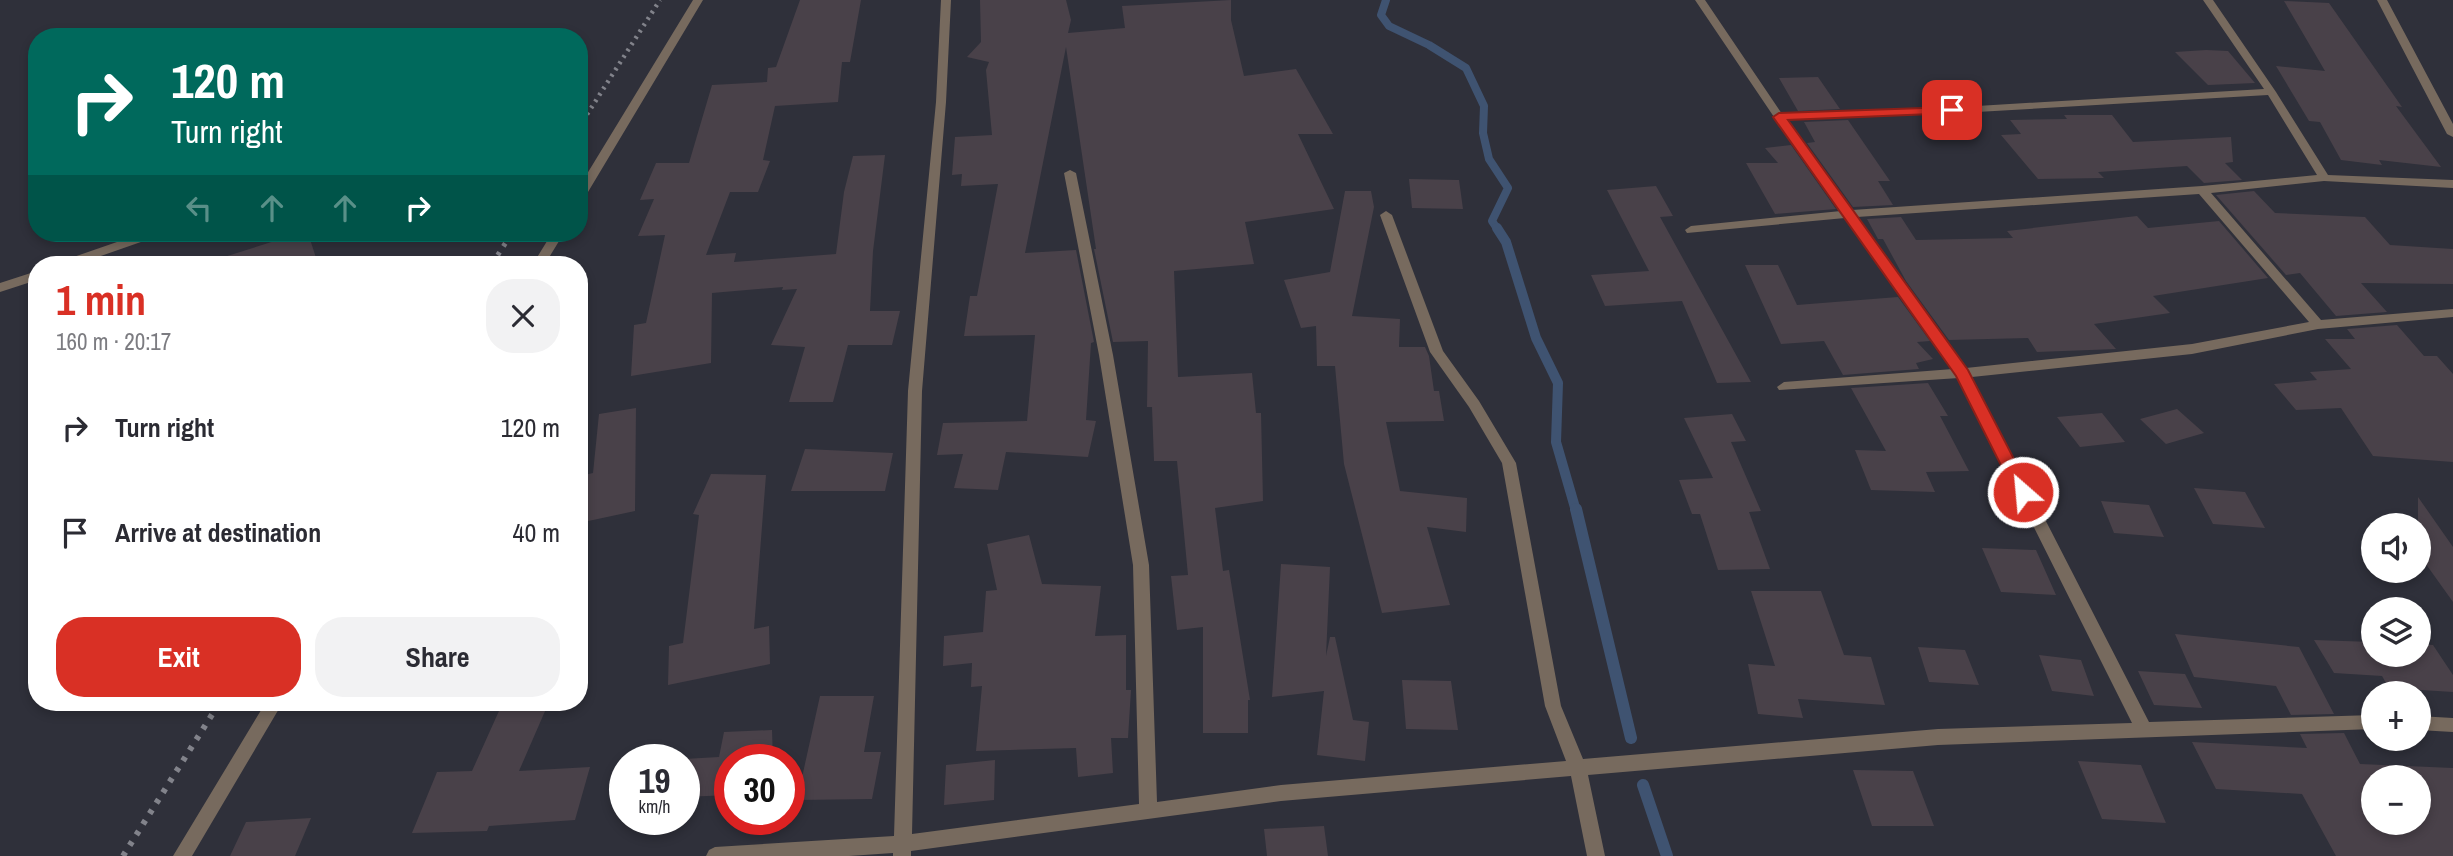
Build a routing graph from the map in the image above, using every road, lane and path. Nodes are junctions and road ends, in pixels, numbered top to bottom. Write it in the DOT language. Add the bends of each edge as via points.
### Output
graph roads {
  1 [pos="698,0"];
  2 [pos="946,0"];
  3 [pos="1700,0"];
  4 [pos="2208,0"];
  5 [pos="2382,0"];
  6 [pos="2271,92"];
  7 [pos="1779,117"];
  8 [pos="2453,134"];
  9 [pos="1070,173"];
  10 [pos="2324,178"];
  11 [pos="588,182"];
  12 [pos="2453,184"];
  13 [pos="2202,190"];
  14 [pos="1849,214"];
  15 [pos="1385,215"];
  16 [pos="1691,230"];
  17 [pos="128,242"];
  18 [pos="89,256"];
  19 [pos="28,278"];
  20 [pos="0,288"];
  21 [pos="2453,313"];
  22 [pos="2318,325"];
  23 [pos="1963,373"];
  24 [pos="1784,387"];
  25 [pos="270,711"];
  26 [pos="2361,722"];
  27 [pos="2431,724"];
  28 [pos="2453,725"];
  29 [pos="2144,730"];
  30 [pos="1578,769"];
  31 [pos="1148,811"];
  32 [pos="902,850"];
  33 [pos="182,856"];
  34 [pos="715,856"];
  35 [pos="1596,856"];
  1 -- 11 [label="street"];
  2 -- 32 [label="street" via="915,391"];
  3 -- 7 [label="street"];
  4 -- 6 [label="street"];
  5 -- 8 [label="street"];
  6 -- 7 [label="street"];
  6 -- 10 [label="street"];
  7 -- 14 [label="street"];
  9 -- 31 [label="street" via="1140,565"];
  10 -- 12 [label="street"];
  10 -- 13 [label="street"];
  13 -- 14 [label="street"];
  13 -- 22 [label="street"];
  14 -- 16 [label="street"];
  14 -- 23 [label="street"];
  15 -- 30 [label="street" via="1437,352 1475,404 1508,463 1553,706"];
  17 -- 18 [label="street"];
  19 -- 20 [label="street"];
  21 -- 22 [label="street"];
  22 -- 23 [label="street" via="2192,349"];
  23 -- 24 [label="street"];
  23 -- 29 [label="street"];
  25 -- 33 [label="street"];
  26 -- 29 [label="street"];
  27 -- 28 [label="street"];
  29 -- 30 [label="street" via="1938,737"];
  30 -- 31 [label="street" via="1281,793"];
  30 -- 35 [label="street"];
  31 -- 32 [label="street"];
  32 -- 34 [label="street"];
}
